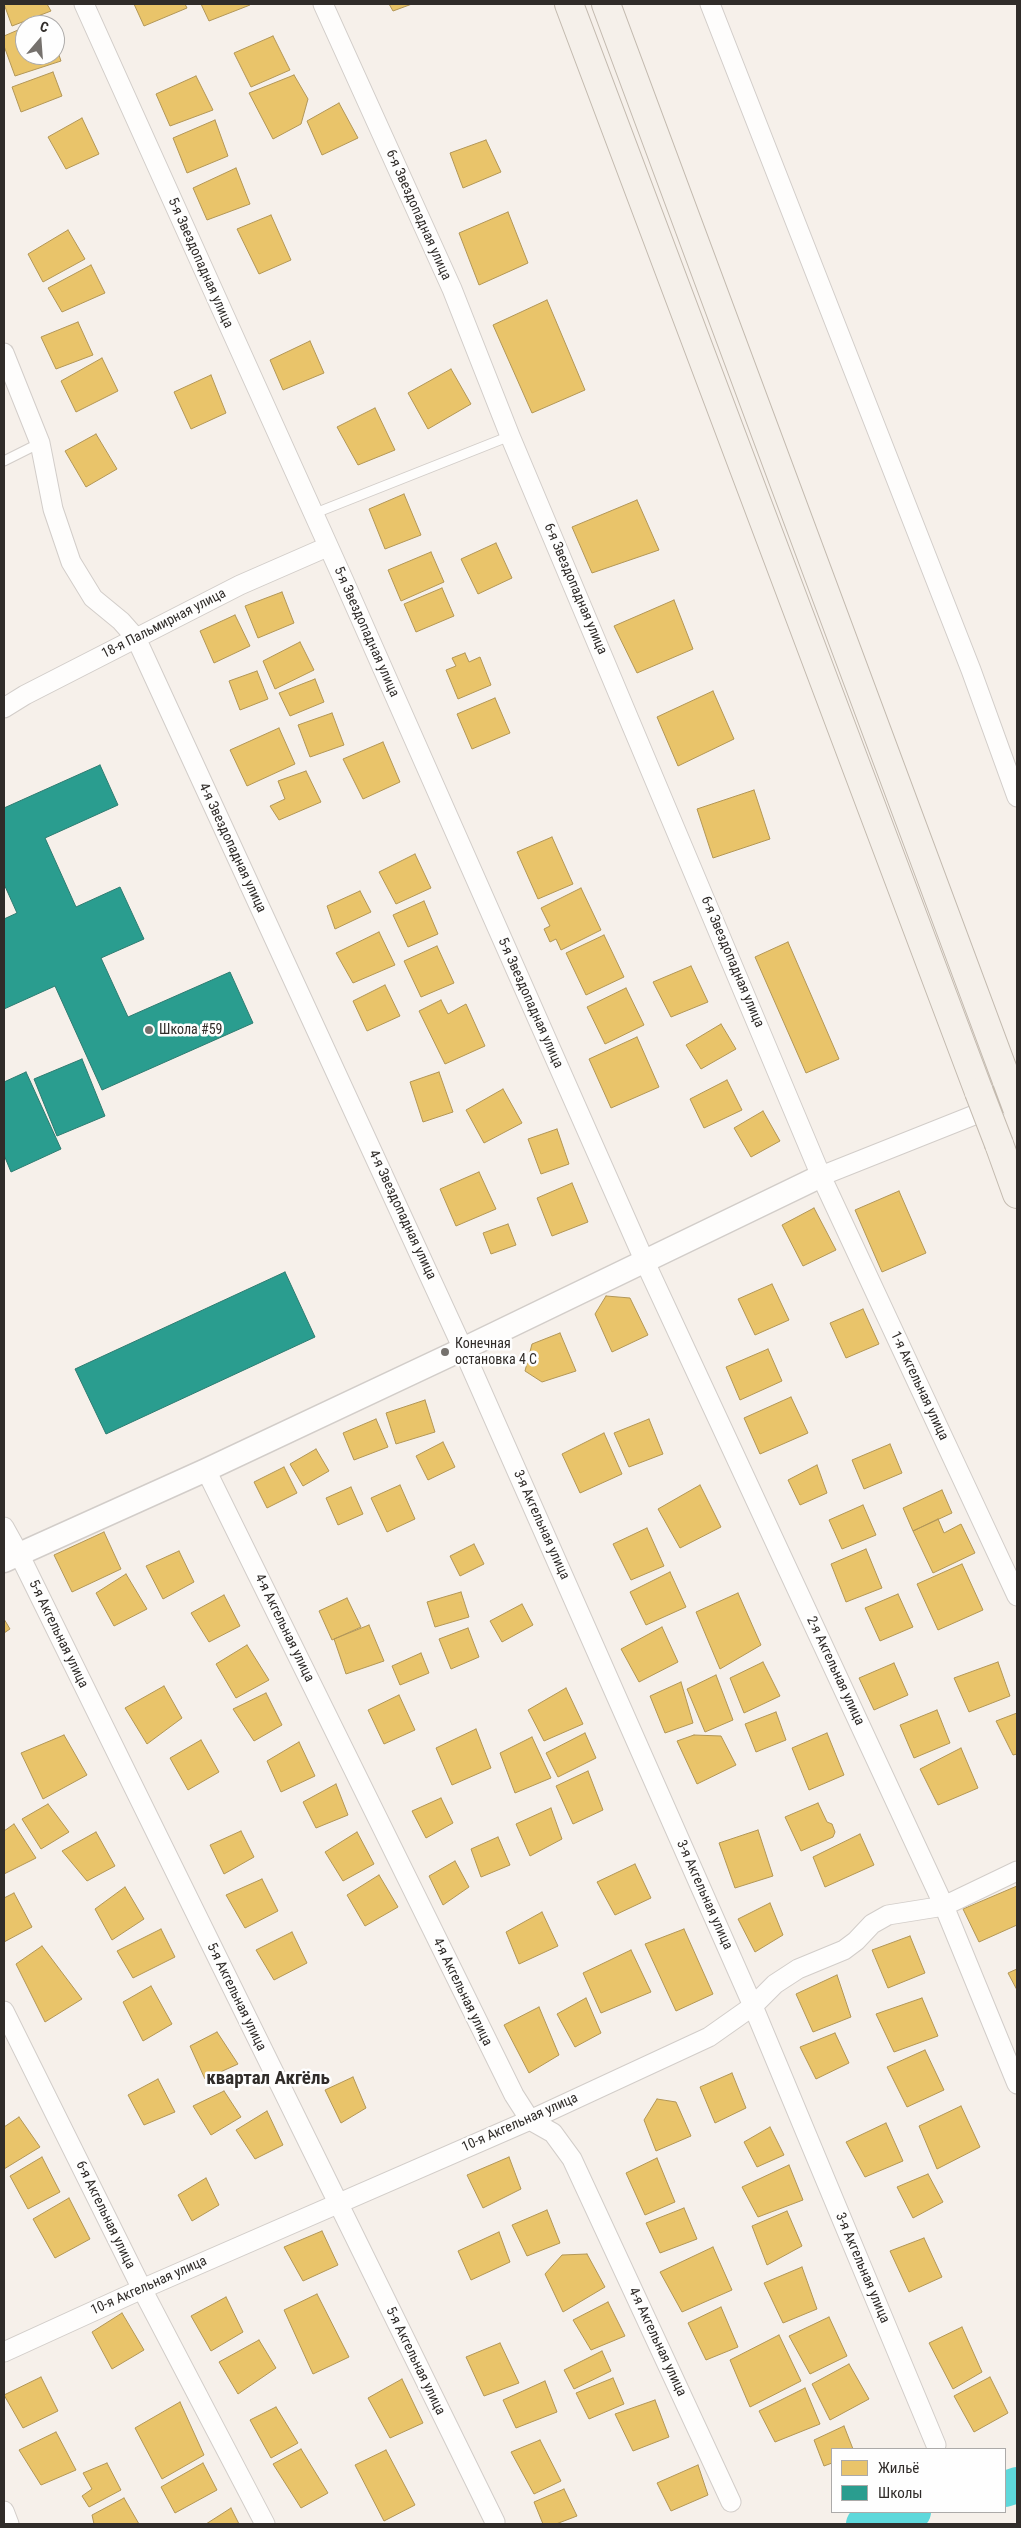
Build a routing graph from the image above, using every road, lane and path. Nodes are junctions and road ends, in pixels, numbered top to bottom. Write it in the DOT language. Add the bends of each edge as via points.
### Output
graph roads {
  1 [pos="84,4"];
  2 [pos="323,4"];
  3 [pos="569,4"];
  4 [pos="606,4"];
  5 [pos="710,4"];
  6 [pos="4,353"];
  7 [pos="510,436"];
  8 [pos="40,443"];
  9 [pos="4,460"];
  10 [pos="313,514"];
  11 [pos="328,547"];
  12 [pos="136,638"];
  13 [pos="4,708"];
  14 [pos="1017,797"];
  15 [pos="1012,1090"];
  16 [pos="1017,1108"];
  17 [pos="822,1176"];
  18 [pos="1017,1194"];
  19 [pos="646,1262"];
  20 [pos="463,1349"];
  21 [pos="206,1470"];
  22 [pos="4,1527"];
  23 [pos="11,1558"];
  24 [pos="1017,1596"];
  25 [pos="1017,1871"];
  26 [pos="944,1906"];
  27 [pos="753,2006"];
  28 [pos="4,2010"];
  29 [pos="1017,2084"];
  30 [pos="530,2120"];
  31 [pos="337,2203"];
  32 [pos="142,2289"];
  33 [pos="4,2352"];
  34 [pos="936,2445"];
  35 [pos="731,2502"];
  36 [pos="4,2511"];
  37 [pos="494,2522"];
  38 [pos="9,2524"];
  39 [pos="265,2524"];
  1 -- 10 [label="street, 5-я Звездопадная улица"];
  2 -- 7 [label="street, 6-я Звездопадная улица" via="452,289"];
  3 -- 18 [label="main road, bridge"];
  4 -- 15 [label="main road"];
  5 -- 14 [label="street" via="971,670"];
  6 -- 8 [label="street, 4-я Звездопадная улица"];
  7 -- 10 [label="lane"];
  7 -- 17 [label="street, 6-я Звездопадная улица"];
  8 -- 9 [label="lane"];
  8 -- 12 [label="street, 4-я Звездопадная улица" via="53,508 71,562 93,598"];
  10 -- 11 [label="street, 5-я Звездопадная улица"];
  11 -- 12 [label="street, 18-я Пальмирная улица" via="240,585"];
  11 -- 19 [label="street, 5-я Звездопадная улица"];
  12 -- 13 [label="street, 18-я Пальмирная улица" via="25,694"];
  12 -- 20 [label="street, 4-я Звездопадная улица"];
  15 -- 16 [label="main road, bridge"];
  15 -- 17 [label="street"];
  17 -- 19 [label="street"];
  17 -- 24 [label="street, 1-я Акгельная улица"];
  19 -- 20 [label="street"];
  19 -- 26 [label="street, 2-я Акгельная улица"];
  20 -- 21 [label="street"];
  20 -- 27 [label="street, 3-я Акгельная улица"];
  21 -- 23 [label="street"];
  21 -- 30 [label="street, 4-я Акгельная улица" via="497,2063"];
  22 -- 23 [label="street, 5-я Акгельная улица"];
  23 -- 31 [label="street, 5-я Акгельная улица"];
  25 -- 26 [label="street, 10-я Акгельная улица"];
  26 -- 27 [label="street, 10-я Акгельная улица" via="888,1915 872,1924 844,1950 798,1968"];
  26 -- 29 [label="street, 2-я Акгельная улица"];
  27 -- 30 [label="street, 10-я Акгельная улица" via="709,2037"];
  27 -- 34 [label="street, 3-я Акгельная улица"];
  28 -- 32 [label="street, 6-я Акгельная улица"];
  30 -- 31 [label="street, 10-я Акгельная улица"];
  30 -- 35 [label="street, 4-я Акгельная улица" via="553,2133 572,2159"];
  31 -- 32 [label="street, 10-я Акгельная улица"];
  31 -- 37 [label="street, 5-я Акгельная улица"];
  32 -- 33 [label="street, 10-я Акгельная улица"];
  32 -- 39 [label="street, 6-я Акгельная улица"];
  36 -- 38 [label="street"];
}
